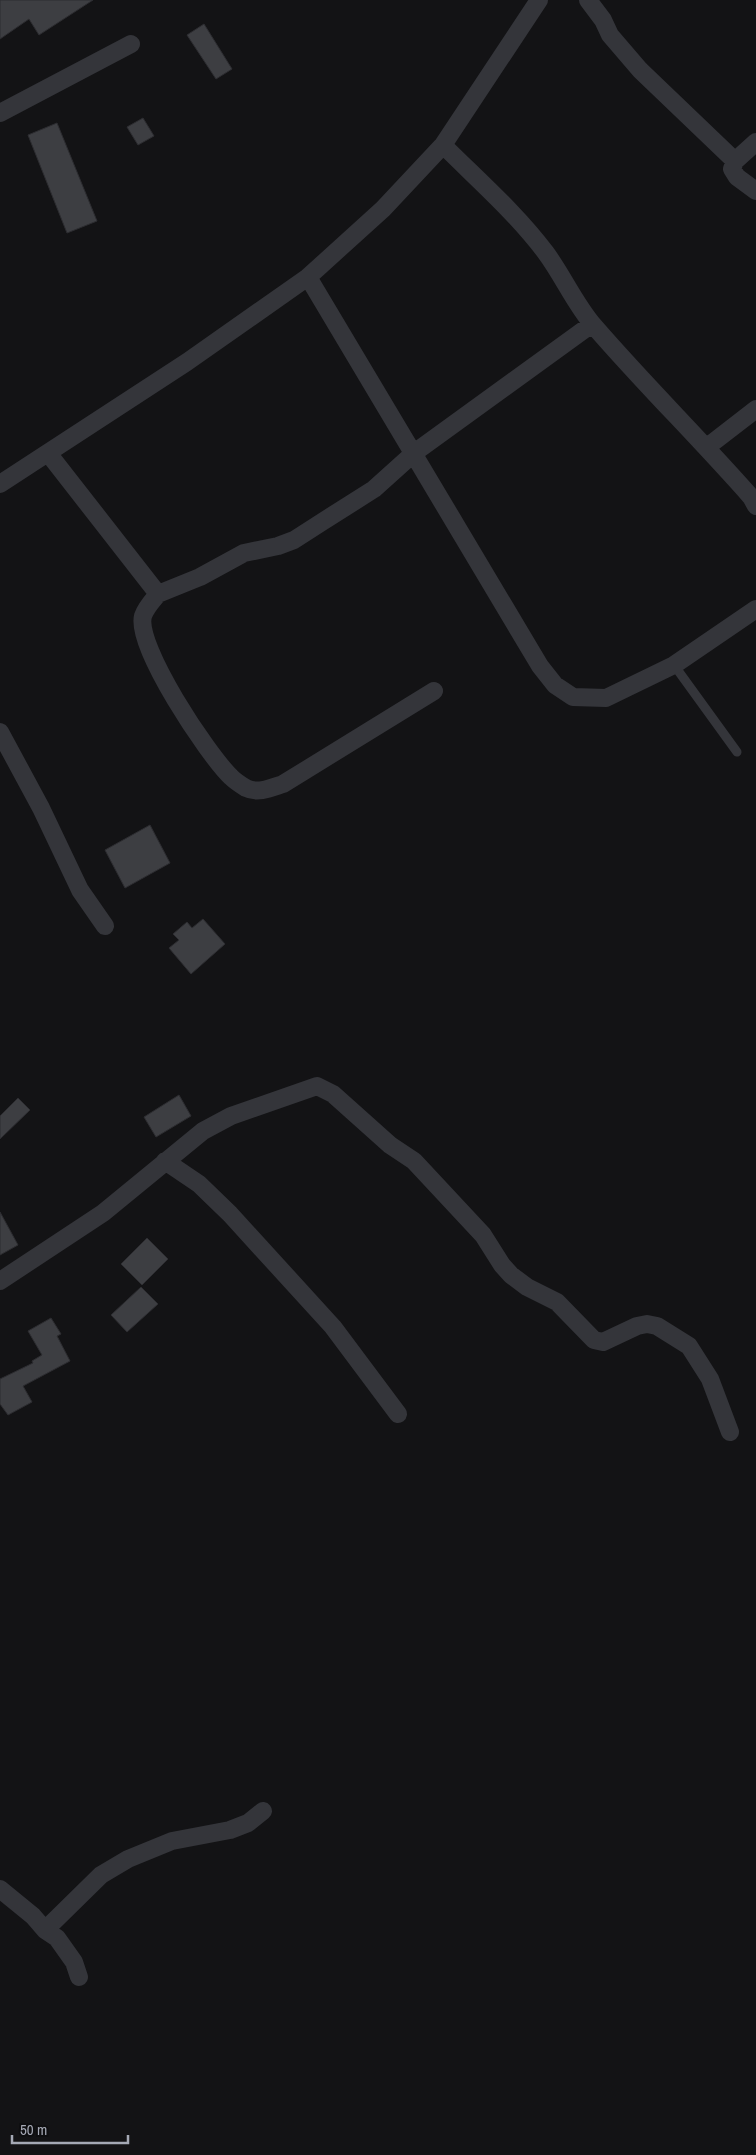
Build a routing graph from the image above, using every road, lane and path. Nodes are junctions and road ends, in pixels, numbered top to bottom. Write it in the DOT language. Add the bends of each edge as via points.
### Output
graph roads {
  1 [pos="539,0"];
  2 [pos="588,0"];
  3 [pos="132,44"];
  4 [pos="0,113"];
  5 [pos="756,142"];
  6 [pos="443,145"];
  7 [pos="734,162"];
  8 [pos="756,191"];
  9 [pos="308,278"];
  10 [pos="592,324"];
  11 [pos="756,409"];
  12 [pos="707,446"];
  13 [pos="48,452"];
  14 [pos="414,453"];
  15 [pos="1,480"];
  16 [pos="756,506"];
  17 [pos="158,594"];
  18 [pos="756,609"];
  19 [pos="674,665"];
  20 [pos="434,691"];
  21 [pos="0,732"];
  22 [pos="737,752"];
  23 [pos="105,926"];
  24 [pos="165,1161"];
  25 [pos="0,1281"];
  26 [pos="398,1414"];
  27 [pos="730,1432"];
  28 [pos="263,1811"];
  29 [pos="0,1889"];
  30 [pos="44,1930"];
  31 [pos="78,1977"];
  1 -- 6 [label="street"];
  2 -- 7 [label="street" via="610,35 640,70"];
  3 -- 4 [label="street"];
  5 -- 7 [label="street"];
  6 -- 9 [label="street" via="383,209"];
  6 -- 10 [label="street" via="526,228 547,254"];
  7 -- 8 [label="street" via="732,169 737,177"];
  9 -- 13 [label="street" via="187,362"];
  9 -- 14 [label="street"];
  10 -- 12 [label="street"];
  10 -- 14 [label="street"];
  11 -- 12 [label="street"];
  12 -- 16 [label="street"];
  13 -- 15 [label="street"];
  13 -- 17 [label="street"];
  14 -- 17 [label="street" via="374,489 294,540 244,552 200,577"];
  14 -- 19 [label="street" via="540,666 555,685 573,697 606,698"];
  17 -- 20 [label="street" via="143,616 143,629 153,654 169,688 214,759 232,779 248,789 265,790 283,784"];
  18 -- 19 [label="street"];
  19 -- 22 [label="lane"];
  21 -- 23 [label="street" via="80,890"];
  24 -- 25 [label="street" via="103,1213"];
  24 -- 26 [label="street" via="199,1184 230,1214 333,1327"];
  24 -- 27 [label="street" via="203,1131 231,1116 316,1086 333,1094 414,1161 483,1235 511,1275 526,1287 557,1302 594,1340 603,1342 647,1324 657,1326 689,1346 710,1379"];
  28 -- 30 [label="street" via="230,1830 172,1841 128,1859 101,1875"];
  29 -- 30 [label="street" via="33,1916"];
  30 -- 31 [label="street" via="57,1938 74,1962"];
}
